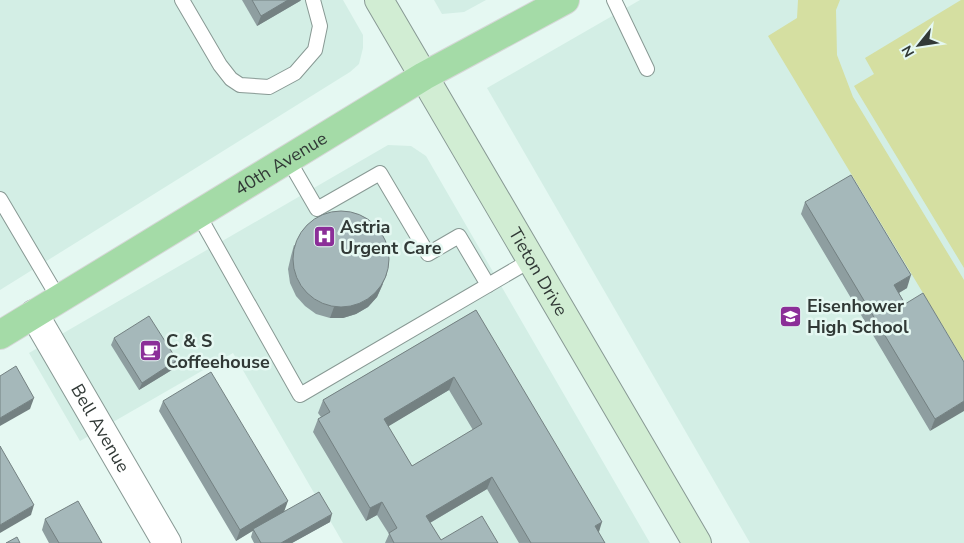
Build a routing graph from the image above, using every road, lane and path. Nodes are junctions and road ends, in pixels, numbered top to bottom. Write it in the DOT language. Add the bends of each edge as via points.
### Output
graph roads {
  1 [pos="182,0"];
  2 [pos="313,0"];
  3 [pos="379,0"];
  4 [pos="565,0"];
  5 [pos="614,0"];
  6 [pos="647,69"];
  7 [pos="424,76"];
  8 [pos="288,159"];
  9 [pos="0,199"];
  10 [pos="198,214"];
  11 [pos="531,260"];
  12 [pos="488,285"];
  13 [pos="59,300"];
  14 [pos="34,314"];
  15 [pos="0,335"];
  16 [pos="167,543"];
  17 [pos="697,543"];
  1 -- 2 [label="lane" via="231,79 240,85 269,86 295,73 315,50 320,26"];
  3 -- 7 [label="main road, Tieton Drive"];
  4 -- 7 [label="main road, 40th Avenue"];
  5 -- 6 [label="lane"];
  7 -- 8 [label="main road, 40th Avenue"];
  7 -- 11 [label="main road, Tieton Drive"];
  8 -- 10 [label="main road, 40th Avenue"];
  8 -- 12 [label="lane" via="317,209 380,173 428,254 458,236"];
  9 -- 13 [label="lane"];
  10 -- 12 [label="lane" via="300,395"];
  10 -- 13 [label="main road, 40th Avenue"];
  11 -- 12 [label="lane"];
  11 -- 17 [label="main road, Tieton Drive"];
  13 -- 14 [label="main road, 40th Avenue"];
  14 -- 15 [label="main road, 40th Avenue"];
  14 -- 16 [label="street, Bell Avenue"];
}
